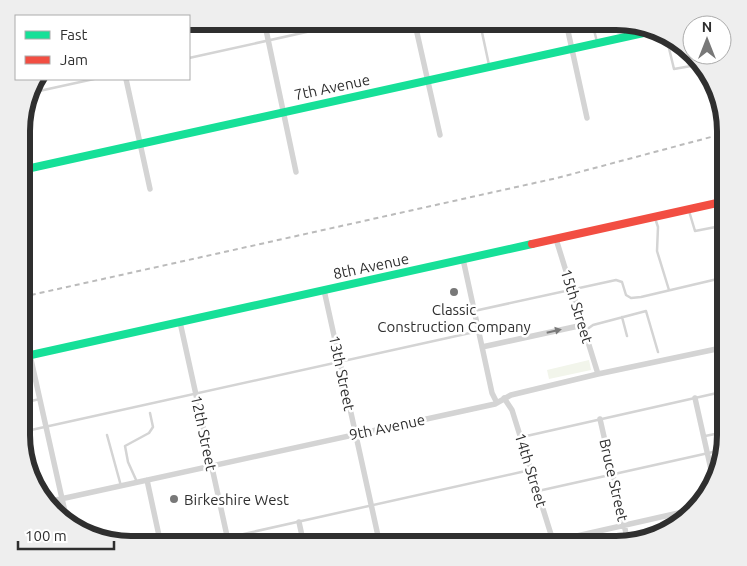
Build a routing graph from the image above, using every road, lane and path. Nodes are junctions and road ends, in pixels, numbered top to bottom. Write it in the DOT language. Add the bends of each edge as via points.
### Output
graph roads {
  1 [pos="266,30"];
  2 [pos="312,30"];
  3 [pos="416,30"];
  4 [pos="481,30"];
  5 [pos="568,30"];
  6 [pos="594,30"];
  7 [pos="642,33"];
  8 [pos="268,40"];
  9 [pos="597,43"];
  10 [pos="669,45"];
  11 [pos="571,48"];
  12 [pos="190,58"];
  13 [pos="693,65"];
  14 [pos="489,66"];
  15 [pos="89,80"];
  16 [pos="126,80"];
  17 [pos="427,80"];
  18 [pos="38,91"];
  19 [pos="284,112"];
  20 [pos="587,118"];
  21 [pos="440,135"];
  22 [pos="140,144"];
  23 [pos="30,168"];
  24 [pos="296,172"];
  25 [pos="150,188"];
  26 [pos="717,203"];
  27 [pos="689,209"];
  28 [pos="655,217"];
  29 [pos="717,227"];
  30 [pos="556,239"];
  31 [pos="463,259"];
  32 [pos="717,279"];
  33 [pos="324,290"];
  34 [pos="572,290"];
  35 [pos="669,290"];
  36 [pos="474,311"];
  37 [pos="622,317"];
  38 [pos="180,322"];
  39 [pos="583,328"];
  40 [pos="479,331"];
  41 [pos="627,336"];
  42 [pos="482,347"];
  43 [pos="717,349"];
  44 [pos="658,352"];
  45 [pos="30,355"];
  46 [pos="340,363"];
  47 [pos="598,374"];
  48 [pos="717,393"];
  49 [pos="196,394"];
  50 [pos="504,398"];
  51 [pos="695,398"];
  52 [pos="40,399"];
  53 [pos="30,402"];
  54 [pos="497,403"];
  55 [pos="150,413"];
  56 [pos="600,419"];
  57 [pos="46,427"];
  58 [pos="30,430"];
  59 [pos="355,434"];
  60 [pos="717,434"];
  61 [pos="107,435"];
  62 [pos="704,436"];
  63 [pos="520,437"];
  64 [pos="715,451"];
  65 [pos="708,453"];
  66 [pos="212,466"];
  67 [pos="711,469"];
  68 [pos="530,470"];
  69 [pos="613,474"];
  70 [pos="147,480"];
  71 [pos="137,482"];
  72 [pos="120,486"];
  73 [pos="537,491"];
  74 [pos="62,499"];
  75 [pos="54,501"];
  76 [pos="371,506"];
  77 [pos="65,512"];
  78 [pos="679,513"];
  79 [pos="299,522"];
  80 [pos="624,525"];
  81 [pos="626,535"];
  82 [pos="159,536"];
  83 [pos="227,536"];
  84 [pos="232,536"];
  85 [pos="302,536"];
  86 [pos="378,536"];
  87 [pos="551,536"];
  88 [pos="581,536"];
  1 -- 8 [label="street"];
  2 -- 8 [label="lane"];
  3 -- 17 [label="street"];
  4 -- 14 [label="lane"];
  5 -- 11 [label="street"];
  6 -- 9 [label="lane"];
  7 -- 9 [label="main road, 7th Avenue"];
  8 -- 12 [label="lane"];
  8 -- 19 [label="street"];
  9 -- 11 [label="main road, 7th Avenue"];
  10 -- 13 [label="lane" via="674,69"];
  11 -- 14 [label="main road, 7th Avenue"];
  11 -- 20 [label="street"];
  14 -- 17 [label="main road, 7th Avenue"];
  15 -- 18 [label="lane"];
  16 -- 22 [label="street"];
  17 -- 19 [label="main road, 7th Avenue"];
  17 -- 21 [label="street"];
  19 -- 22 [label="main road, 7th Avenue"];
  19 -- 24 [label="street"];
  22 -- 23 [label="main road, 7th Avenue"];
  22 -- 25 [label="street"];
  26 -- 27 [label="main road, 8th Avenue"];
  27 -- 28 [label="main road, 8th Avenue"];
  27 -- 29 [label="lane" via="695,231"];
  28 -- 30 [label="main road, 8th Avenue"];
  28 -- 35 [label="lane" via="657,252"];
  30 -- 31 [label="main road, 8th Avenue"];
  30 -- 34 [label="street, 15th Street"];
  31 -- 33 [label="main road, 8th Avenue"];
  31 -- 36 [label="street"];
  32 -- 35 [label="lane"];
  33 -- 38 [label="main road, 8th Avenue"];
  33 -- 46 [label="street, 13th Street"];
  34 -- 35 [label="lane" via="616,280 622,282 626,295 631,298"];
  34 -- 36 [label="lane"];
  34 -- 39 [label="street, 15th Street"];
  36 -- 40 [label="street"];
  37 -- 39 [label="lane" via="590,329"];
  37 -- 41 [label="lane"];
  37 -- 44 [label="lane" via="646,310"];
  38 -- 45 [label="main road, 8th Avenue"];
  38 -- 49 [label="street, 12th Street"];
  42 -- 39 [label="street, one-way"];
  39 -- 47 [label="street, 15th Street"];
  40 -- 42 [label="street"];
  40 -- 46 [label="lane"];
  42 -- 54 [label="street"];
  43 -- 47 [label="street, 9th Avenue"];
  45 -- 52 [label="street"];
  46 -- 49 [label="lane"];
  46 -- 59 [label="street, 13th Street"];
  47 -- 50 [label="street, 9th Avenue"];
  48 -- 51 [label="lane"];
  49 -- 57 [label="lane"];
  49 -- 66 [label="street, 12th Street"];
  50 -- 54 [label="street, 9th Avenue"];
  50 -- 63 [label="street, 14th Street" via="512,410"];
  51 -- 56 [label="lane"];
  51 -- 62 [label="street"];
  52 -- 53 [label="lane"];
  52 -- 57 [label="street"];
  54 -- 59 [label="street, 9th Avenue"];
  55 -- 71 [label="lane" via="153,427 149,433 125,446"];
  56 -- 63 [label="lane"];
  56 -- 69 [label="street, Bruce Street"];
  57 -- 58 [label="lane"];
  57 -- 74 [label="street"];
  59 -- 66 [label="street, 9th Avenue"];
  59 -- 76 [label="street, 13th Street"];
  60 -- 62 [label="lane"];
  61 -- 72 [label="lane"];
  62 -- 65 [label="street"];
  63 -- 68 [label="street, 14th Street"];
  64 -- 65 [label="lane"];
  65 -- 67 [label="street"];
  65 -- 69 [label="lane"];
  66 -- 70 [label="street, 9th Avenue"];
  66 -- 83 [label="street, 12th Street"];
  68 -- 73 [label="street, 14th Street"];
  68 -- 76 [label="lane"];
  69 -- 73 [label="lane"];
  69 -- 80 [label="street, Bruce Street"];
  70 -- 71 [label="street, 9th Avenue"];
  70 -- 82 [label="street"];
  71 -- 72 [label="street, 9th Avenue"];
  72 -- 74 [label="street, 9th Avenue"];
  73 -- 87 [label="street, 14th Street"];
  74 -- 75 [label="street, 9th Avenue"];
  74 -- 77 [label="street"];
  76 -- 79 [label="lane"];
  76 -- 86 [label="street, 13th Street"];
  78 -- 80 [label="street"];
  79 -- 84 [label="lane"];
  79 -- 85 [label="street"];
  80 -- 81 [label="street, Bruce Street"];
  80 -- 88 [label="street"];
}
